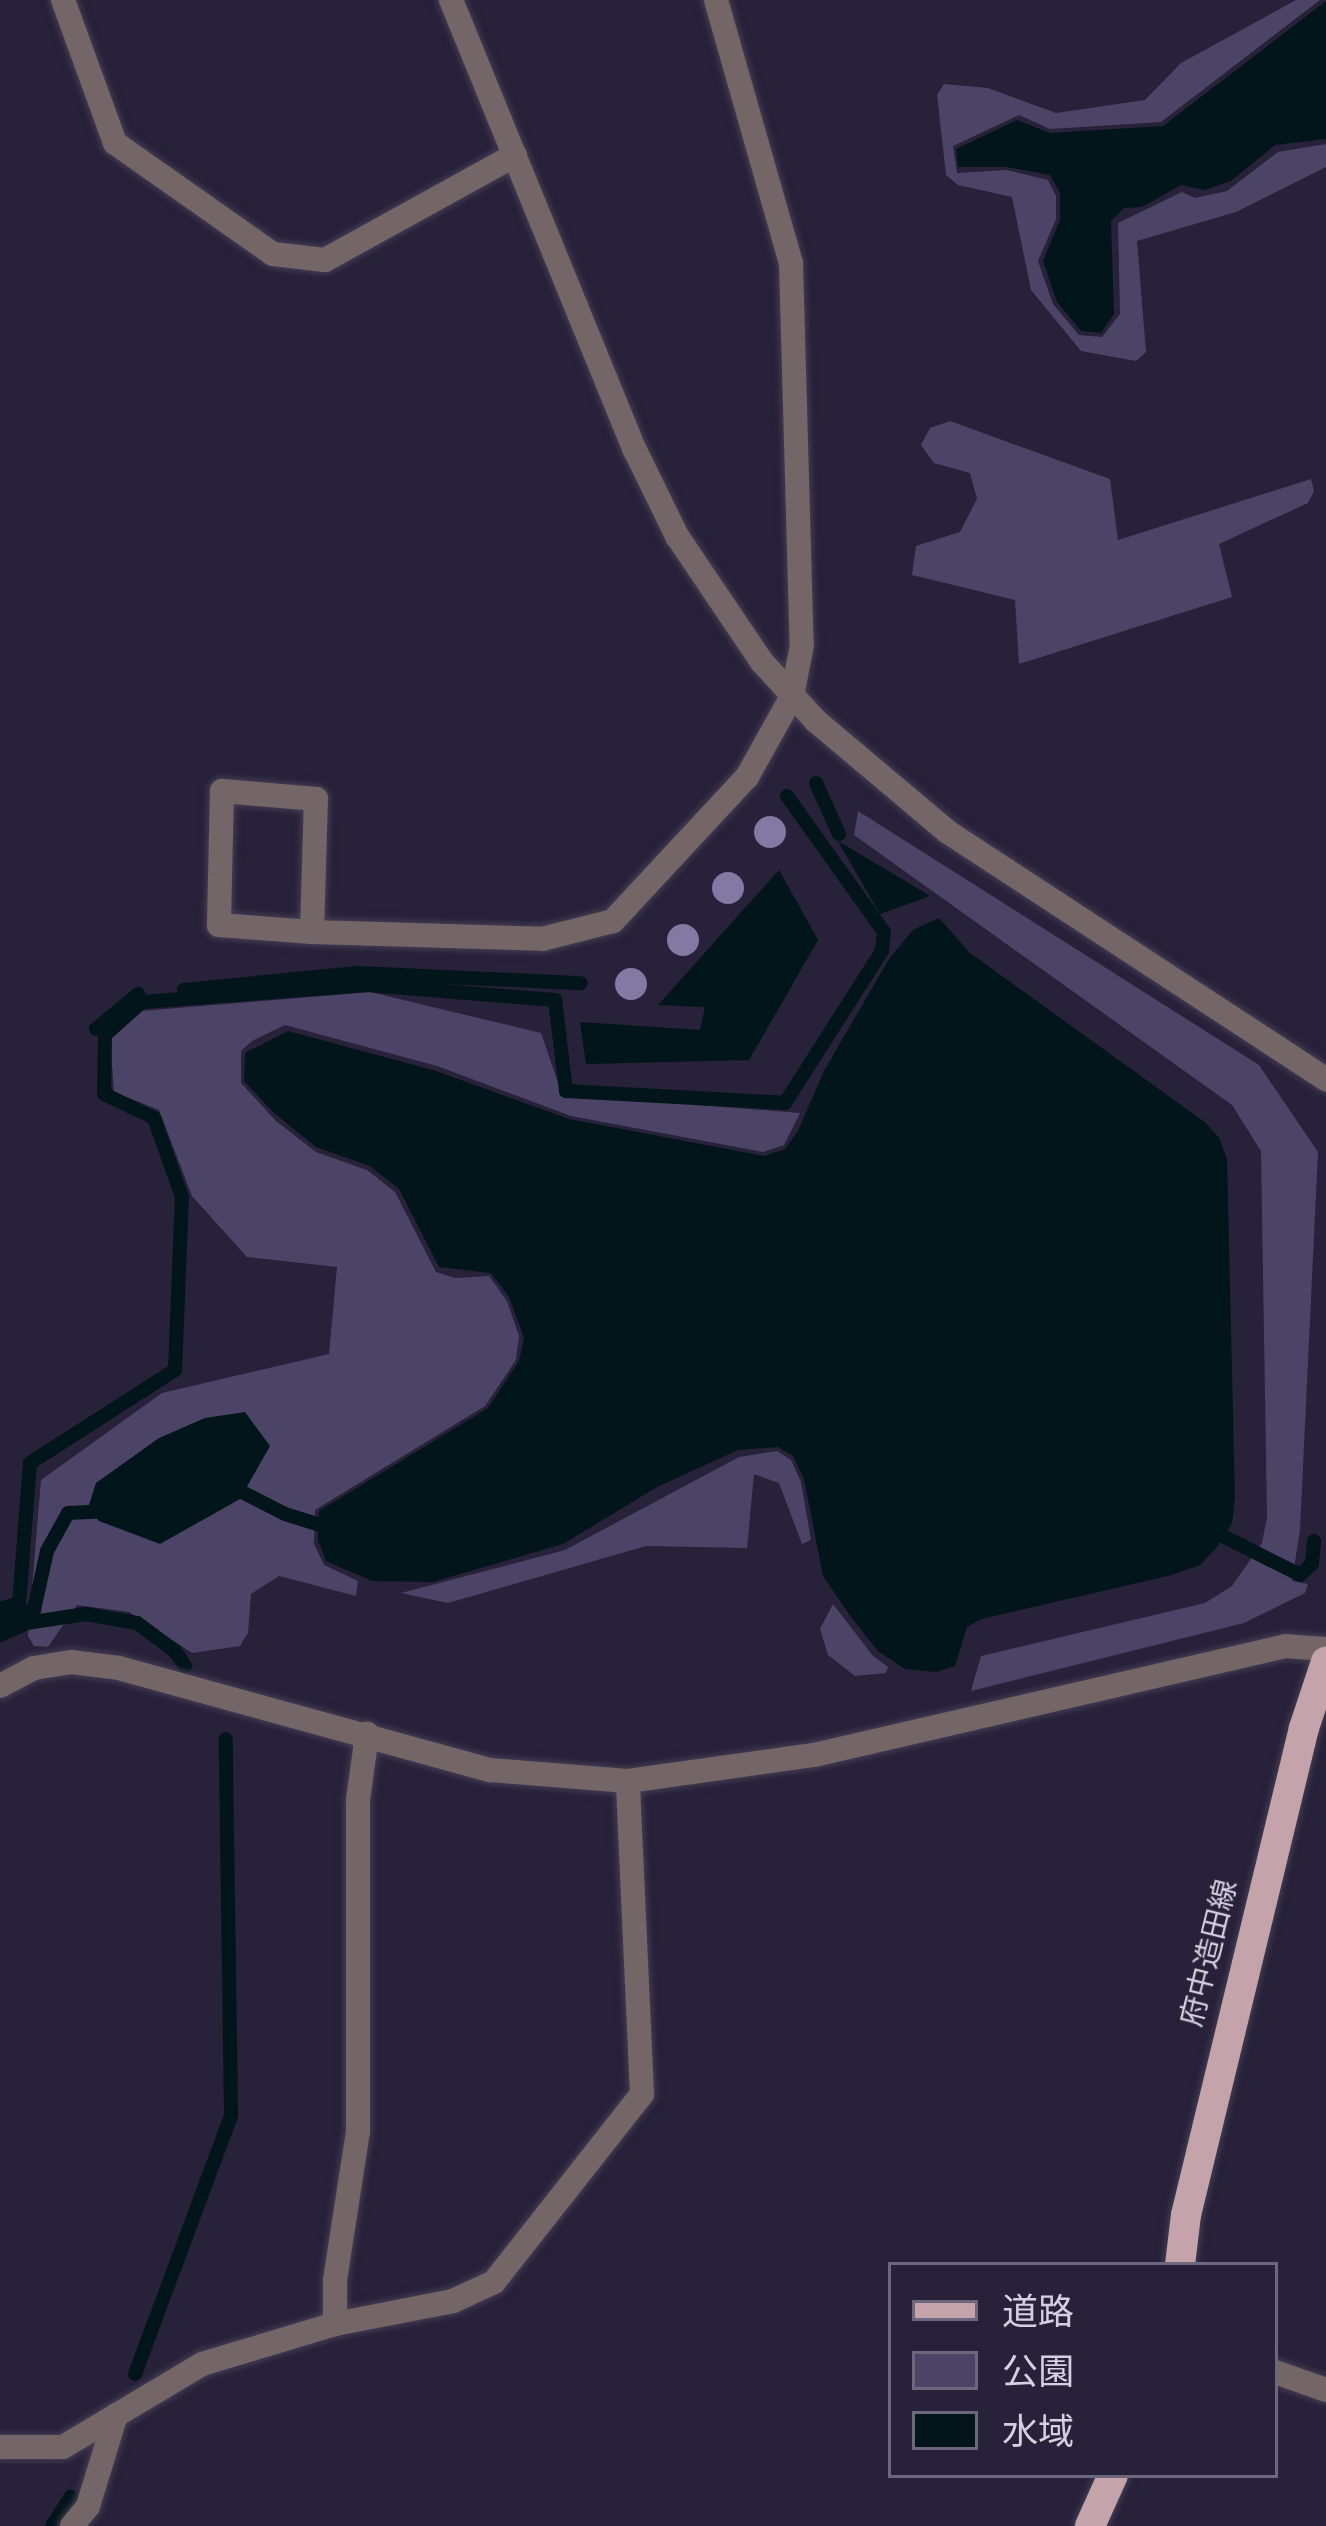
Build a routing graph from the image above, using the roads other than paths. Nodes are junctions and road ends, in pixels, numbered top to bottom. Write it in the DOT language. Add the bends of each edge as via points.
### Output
graph roads {
  1 [pos="63,0"];
  2 [pos="451,0"];
  3 [pos="716,0"];
  4 [pos="515,155"];
  5 [pos="792,696"];
  6 [pos="312,932"];
  7 [pos="1326,1079"];
  8 [pos="1326,1649"];
  9 [pos="1326,1662"];
  10 [pos="0,1686"];
  11 [pos="367,1734"];
  12 [pos="628,1781"];
  13 [pos="1180,2262"];
  14 [pos="335,2324"];
  15 [pos="1278,2373"];
  16 [pos="1326,2390"];
  17 [pos="116,2415"];
  18 [pos="0,2447"];
  19 [pos="1112,2478"];
  20 [pos="72,2526"];
  21 [pos="1090,2526"];
  1 -- 4 [label="street" via="116,143 273,254 325,260"];
  2 -- 4 [label="street"];
  3 -- 5 [label="street" via="790,263 802,645"];
  4 -- 5 [label="street" via="677,536"];
  5 -- 6 [label="street" via="747,777 614,921 542,939"];
  5 -- 7 [label="street" via="948,832"];
  6 -- 6 [label="street" via="219,925 222,791 316,800"];
  8 -- 12 [label="street" via="1286,1646 878,1742"];
  9 -- 13 [label="main road, 府中造田線" via="1287,1797"];
  10 -- 11 [label="street" via="34,1668 71,1662 119,1668"];
  11 -- 12 [label="street" via="490,1770"];
  11 -- 14 [label="street" via="358,1800 358,2132 334,2280"];
  12 -- 14 [label="street" via="642,2094 494,2282 453,2301"];
  14 -- 17 [label="street" via="202,2364"];
  15 -- 16 [label="street"];
  17 -- 18 [label="street" via="63,2447"];
  17 -- 20 [label="street" via="88,2506"];
  19 -- 21 [label="main road"];
}
